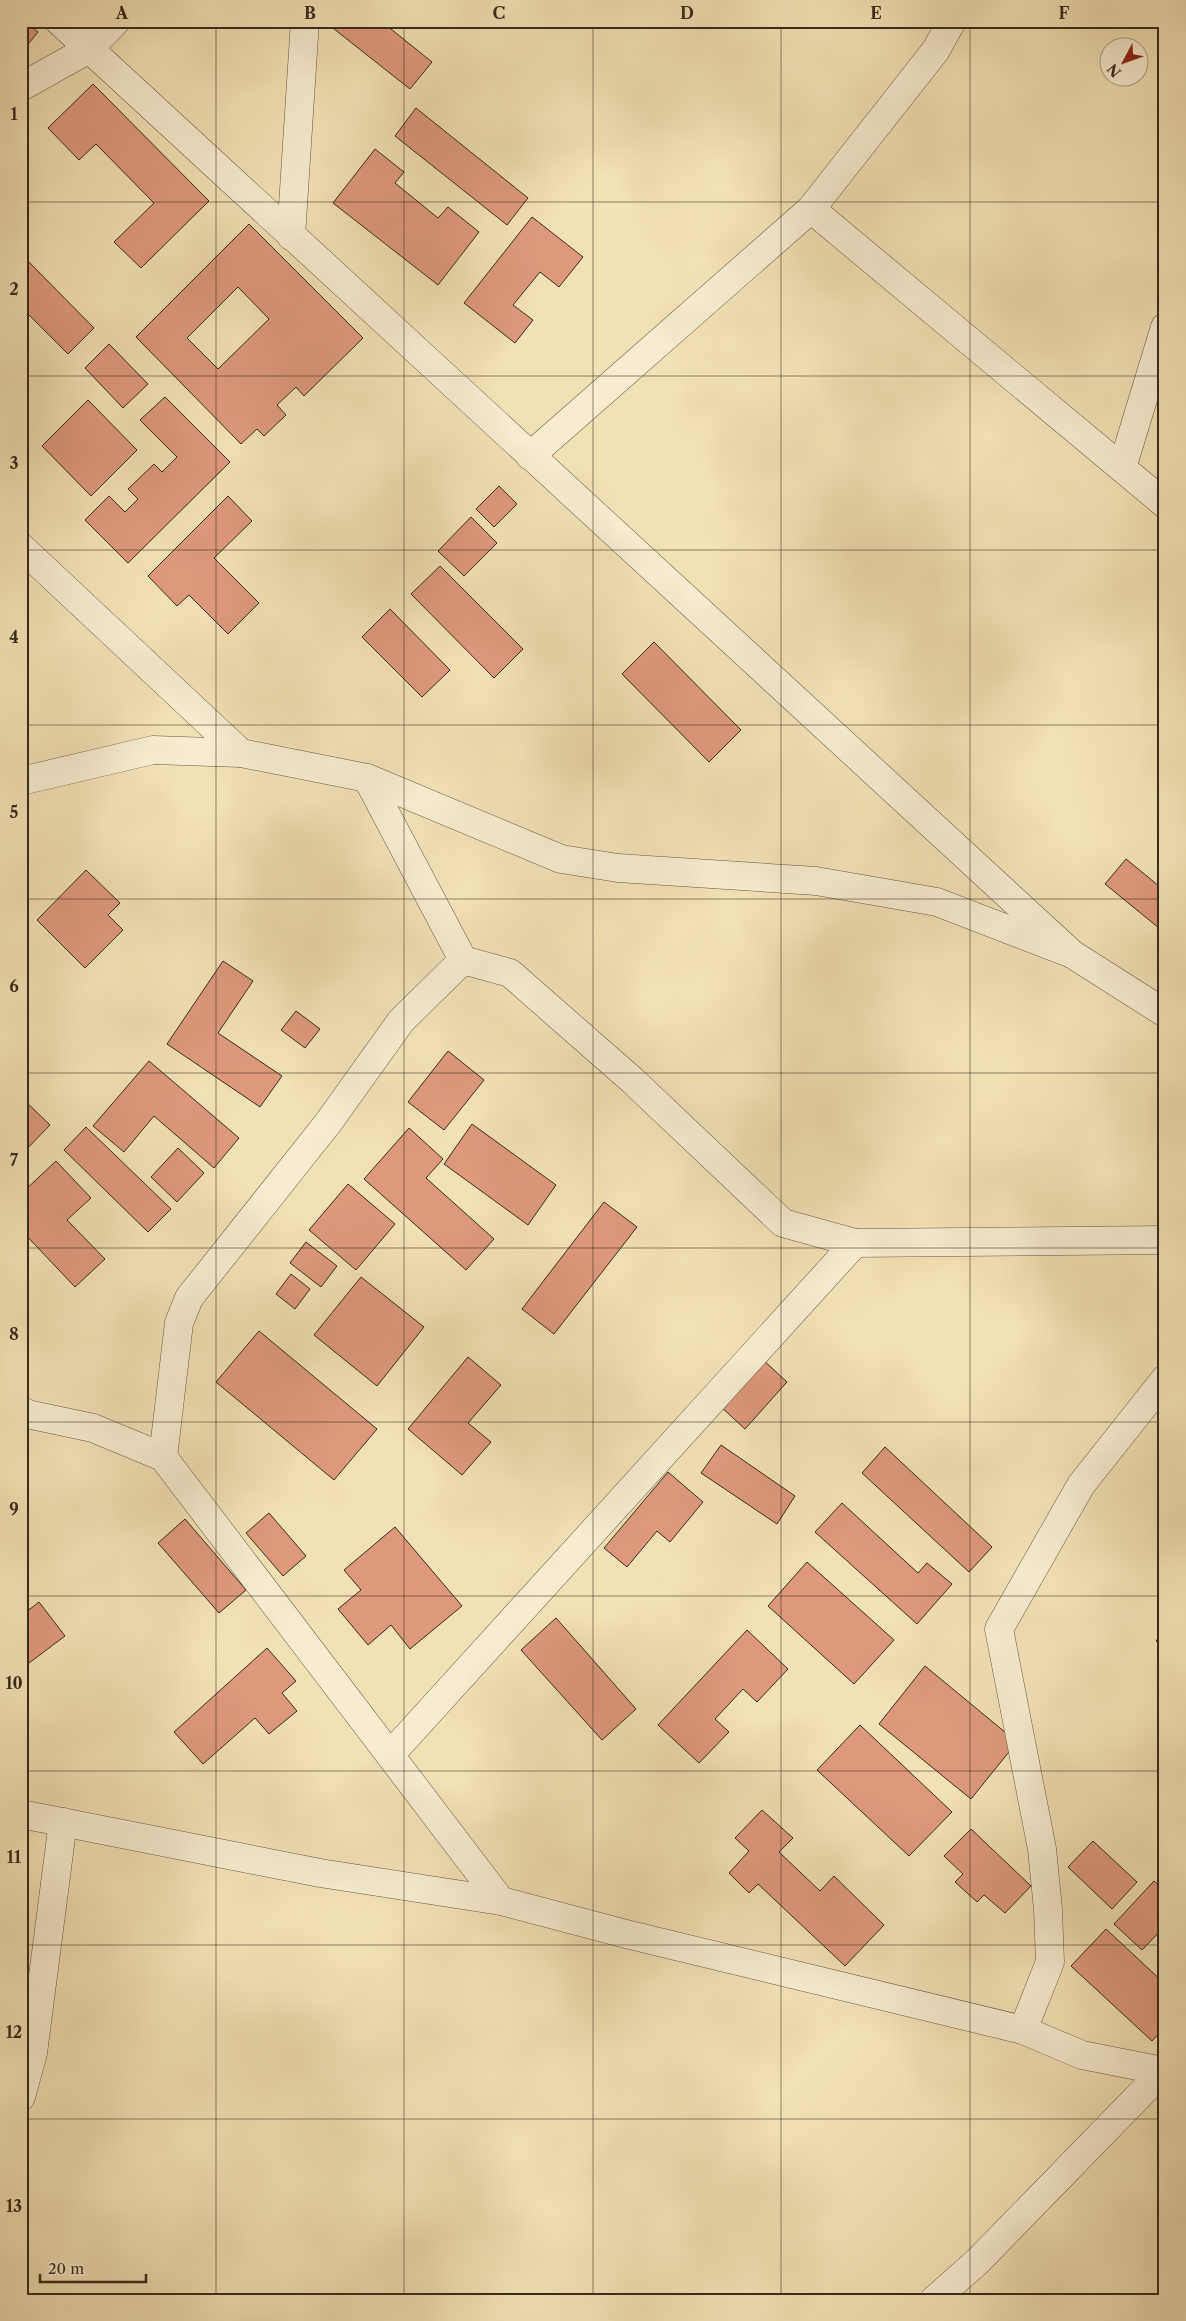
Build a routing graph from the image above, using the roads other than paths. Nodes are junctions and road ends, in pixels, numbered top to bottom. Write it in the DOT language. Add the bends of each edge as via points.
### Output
graph roads {
  1 [pos="59,21"];
  2 [pos="116,21"];
  3 [pos="305,21"];
  4 [pos="952,21"];
  5 [pos="88,49"];
  6 [pos="21,87"];
  7 [pos="811,209"];
  8 [pos="291,236"];
  9 [pos="1165,327"];
  10 [pos="530,456"];
  11 [pos="1122,468"];
  12 [pos="1165,504"];
  13 [pos="21,546"];
  14 [pos="241,753"];
  15 [pos="367,778"];
  16 [pos="21,781"];
  17 [pos="1072,954"];
  18 [pos="463,960"];
  19 [pos="1165,1013"];
  20 [pos="1165,1240"];
  21 [pos="855,1243"];
  22 [pos="1165,1379"];
  23 [pos="23,1415"];
  24 [pos="163,1457"];
  25 [pos="390,1755"];
  26 [pos="21,1814"];
  27 [pos="63,1822"];
  28 [pos="501,1901"];
  29 [pos="1023,2030"];
  30 [pos="1164,2070"];
  31 [pos="21,2097"];
  32 [pos="934,2300"];
  1 -- 5 [label="street"];
  2 -- 5 [label="street"];
  3 -- 8 [label="street"];
  4 -- 7 [label="street" via="936,50"];
  5 -- 6 [label="street"];
  5 -- 8 [label="street"];
  7 -- 10 [label="street"];
  7 -- 11 [label="street"];
  8 -- 10 [label="street"];
  9 -- 11 [label="street"];
  10 -- 17 [label="street"];
  11 -- 12 [label="street"];
  13 -- 14 [label="street"];
  14 -- 15 [label="street"];
  14 -- 16 [label="street" via="153,750"];
  15 -- 17 [label="street" via="561,859 618,868 816,881 937,902"];
  15 -- 18 [label="street"];
  17 -- 19 [label="street"];
  18 -- 21 [label="street" via="510,973 632,1080 783,1223"];
  18 -- 24 [label="street" via="401,1021 328,1123 189,1298 179,1323"];
  20 -- 21 [label="street"];
  21 -- 25 [label="street"];
  22 -- 29 [label="street" via="1081,1486 999,1629 1042,1849 1048,1909 1050,1962"];
  23 -- 24 [label="street" via="93,1428"];
  24 -- 25 [label="street"];
  25 -- 28 [label="street"];
  26 -- 27 [label="street"];
  27 -- 28 [label="street" via="320,1873"];
  27 -- 31 [label="street" via="33,2053"];
  28 -- 29 [label="street"];
  29 -- 30 [label="street" via="1082,2055"];
  30 -- 32 [label="street" via="978,2261"];
}
